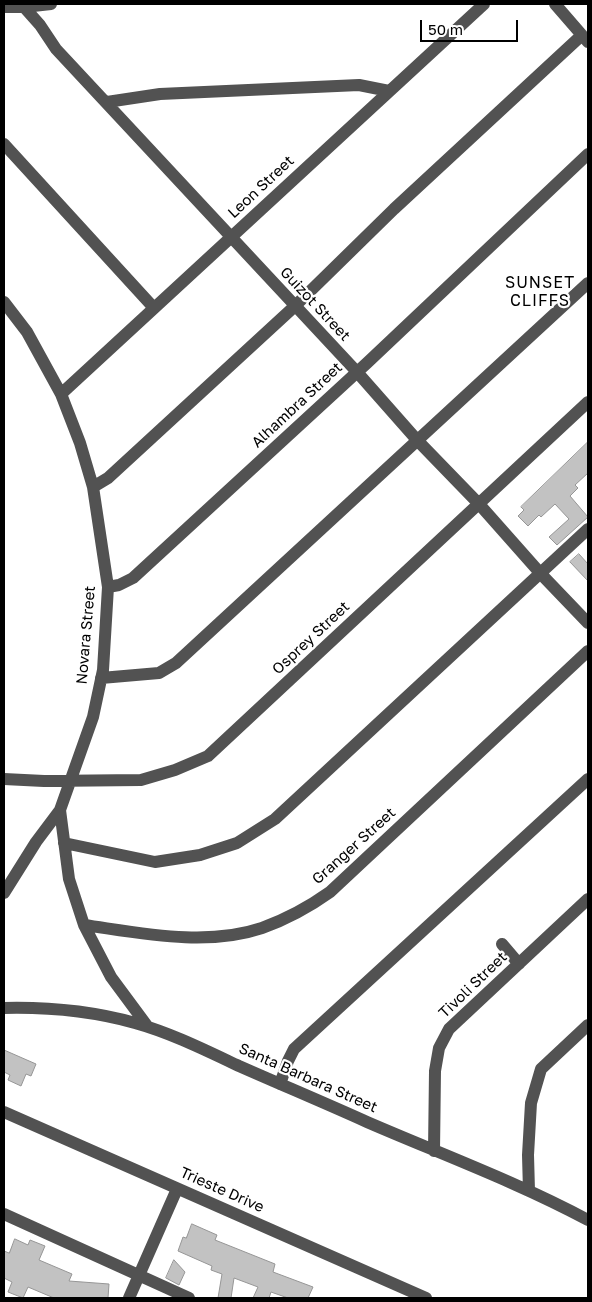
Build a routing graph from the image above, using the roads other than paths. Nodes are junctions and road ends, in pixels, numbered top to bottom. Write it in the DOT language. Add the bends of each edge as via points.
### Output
graph roads {
  1 [pos="50,4"];
  2 [pos="484,4"];
  3 [pos="554,4"];
  4 [pos="4,6"];
  5 [pos="24,6"];
  6 [pos="585,39"];
  7 [pos="388,91"];
  8 [pos="107,102"];
  9 [pos="4,144"];
  10 [pos="588,154"];
  11 [pos="230,238"];
  12 [pos="588,283"];
  13 [pos="4,302"];
  14 [pos="295,306"];
  15 [pos="154,308"];
  16 [pos="357,372"];
  17 [pos="61,394"];
  18 [pos="588,402"];
  19 [pos="417,440"];
  20 [pos="93,487"];
  21 [pos="479,504"];
  22 [pos="588,529"];
  23 [pos="540,574"];
  24 [pos="108,587"];
  25 [pos="588,623"];
  26 [pos="588,651"];
  27 [pos="101,678"];
  28 [pos="4,779"];
  29 [pos="588,779"];
  30 [pos="71,780"];
  31 [pos="60,810"];
  32 [pos="64,843"];
  33 [pos="4,893"];
  34 [pos="588,899"];
  35 [pos="84,925"];
  36 [pos="502,944"];
  37 [pos="519,964"];
  38 [pos="4,1008"];
  39 [pos="588,1025"];
  40 [pos="148,1027"];
  41 [pos="280,1084"];
  42 [pos="4,1112"];
  43 [pos="434,1151"];
  44 [pos="178,1189"];
  45 [pos="529,1191"];
  46 [pos="4,1214"];
  47 [pos="588,1220"];
  48 [pos="139,1276"];
  49 [pos="129,1298"];
  50 [pos="189,1298"];
  51 [pos="426,1298"];
  1 -- 5 [label="street"];
  2 -- 7 [label="street, Leon Street"];
  3 -- 6 [label="street"];
  4 -- 5 [label="street"];
  5 -- 8 [label="street, Guizot Street" via="56,49"];
  6 -- 14 [label="street" via="394,209"];
  7 -- 8 [label="street" via="359,85 160,94"];
  7 -- 11 [label="street, Leon Street"];
  8 -- 11 [label="street, Guizot Street"];
  9 -- 15 [label="street"];
  10 -- 16 [label="street, Alhambra Street"];
  11 -- 14 [label="street, Guizot Street"];
  11 -- 15 [label="street, Leon Street"];
  12 -- 19 [label="street"];
  13 -- 17 [label="street, Novara Street" via="27,332"];
  14 -- 16 [label="street, Guizot Street"];
  14 -- 20 [label="street" via="108,478"];
  15 -- 17 [label="street, Leon Street"];
  16 -- 19 [label="street, Guizot Street"];
  16 -- 24 [label="street, Alhambra Street" via="133,578"];
  17 -- 20 [label="street, Novara Street"];
  18 -- 21 [label="street, Osprey Street"];
  19 -- 21 [label="street, Guizot Street"];
  19 -- 27 [label="street" via="176,663 159,673"];
  20 -- 24 [label="street, Novara Street"];
  21 -- 23 [label="street, Guizot Street"];
  21 -- 30 [label="street, Osprey Street" via="208,756 140,780"];
  22 -- 23 [label="street"];
  23 -- 25 [label="street, Guizot Street"];
  23 -- 32 [label="street" via="275,819 237,843 200,855 155,862"];
  24 -- 27 [label="street, Novara Street"];
  26 -- 35 [label="street, Granger Street" via="337,885 286,919 230,935 197,937"];
  27 -- 30 [label="street, Novara Street" via="93,717"];
  28 -- 30 [label="street, Osprey Street"];
  29 -- 41 [label="street" via="294,1049"];
  30 -- 31 [label="street, Novara Street"];
  31 -- 32 [label="street, Novara Street"];
  31 -- 33 [label="street"];
  32 -- 35 [label="street, Novara Street" via="68,879"];
  34 -- 37 [label="street, Tivoli Street"];
  35 -- 40 [label="street, Novara Street" via="111,977"];
  36 -- 37 [label="street"];
  37 -- 43 [label="street, Tivoli Street" via="449,1029 439,1048 435,1071"];
  38 -- 40 [label="street, Santa Barbara Street" via="82,1012"];
  39 -- 45 [label="street" via="541,1069 531,1103"];
  40 -- 41 [label="street, Santa Barbara Street"];
  41 -- 43 [label="street, Santa Barbara Street"];
  42 -- 44 [label="street, Trieste Drive"];
  43 -- 45 [label="street, Santa Barbara Street"];
  44 -- 48 [label="street"];
  44 -- 51 [label="street, Trieste Drive"];
  45 -- 47 [label="street, Santa Barbara Street"];
  46 -- 48 [label="street"];
  48 -- 49 [label="street"];
  48 -- 50 [label="street"];
}
